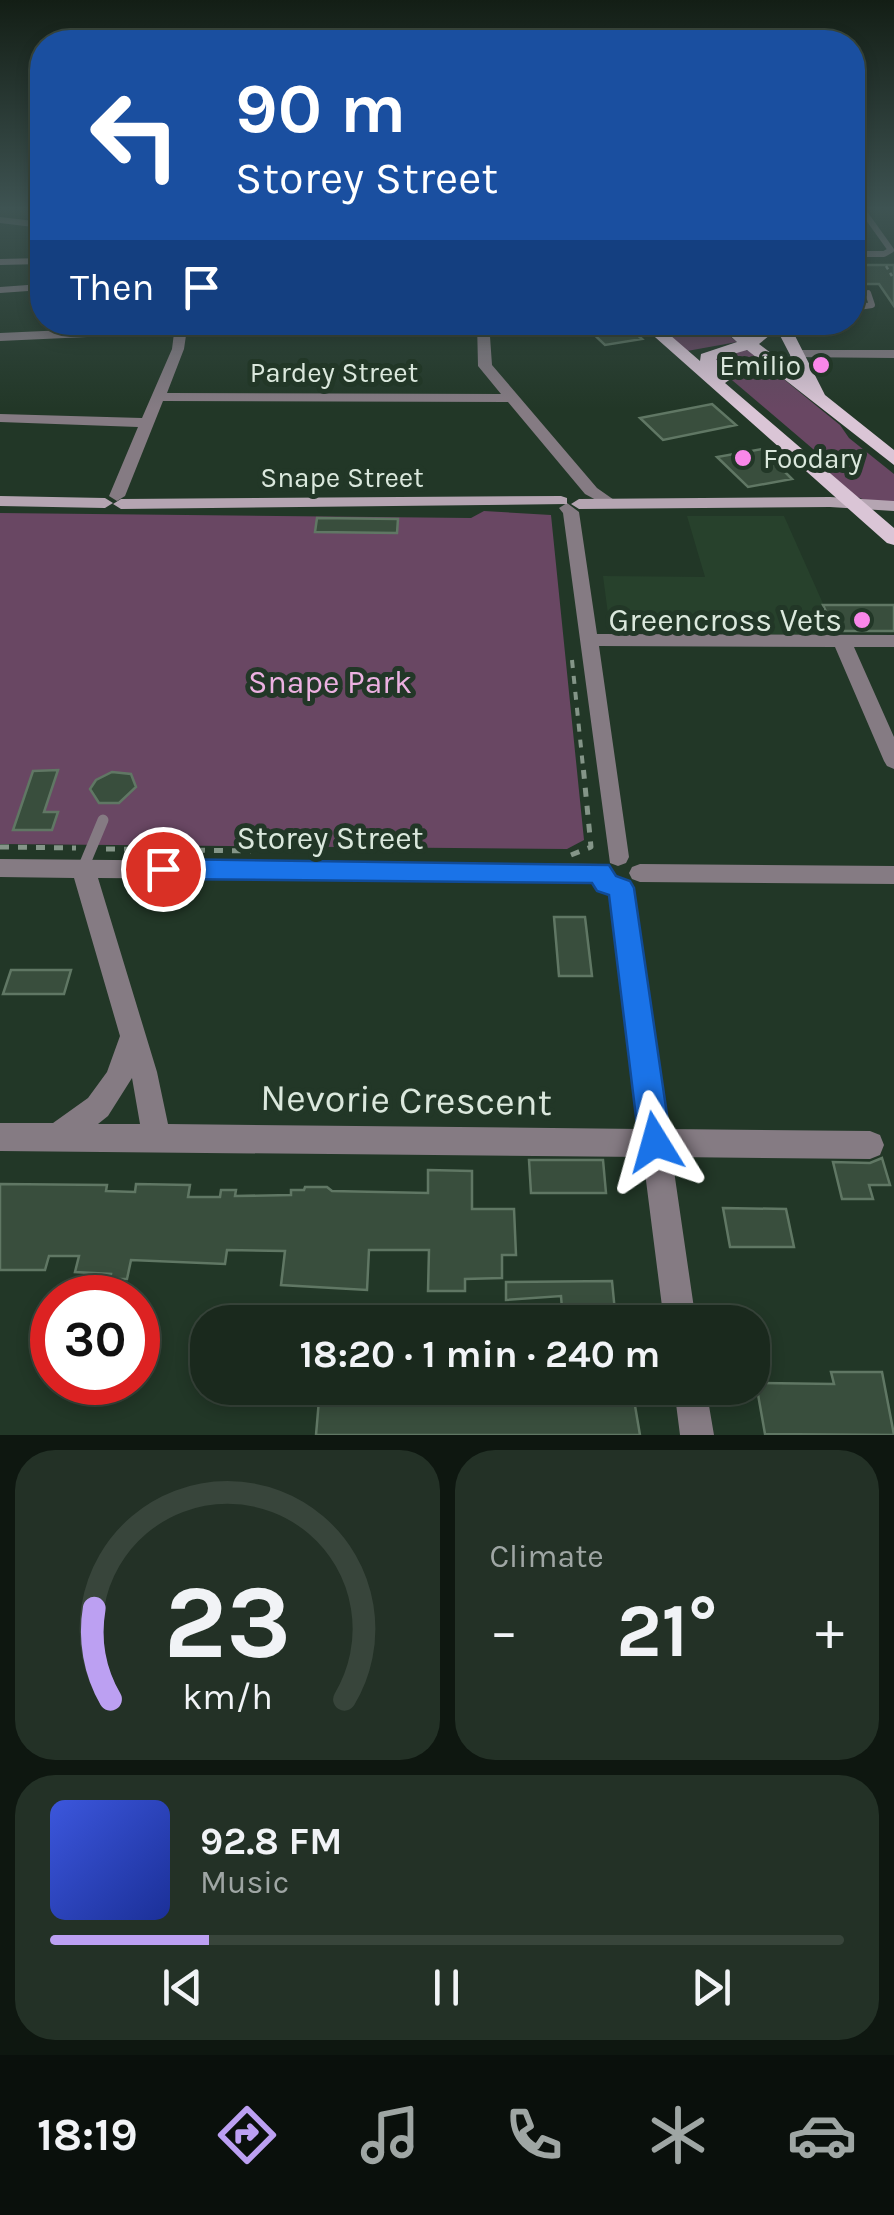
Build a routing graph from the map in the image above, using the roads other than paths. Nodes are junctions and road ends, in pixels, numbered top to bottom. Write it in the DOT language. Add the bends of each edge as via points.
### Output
graph roads {
  1 [pos="30,288"];
  2 [pos="0,290"];
  3 [pos="868,293"];
  4 [pos="865,306"];
  5 [pos="33,335"];
  6 [pos="180,335"];
  7 [pos="483,335"];
  8 [pos="660,335"];
  9 [pos="737,335"];
  10 [pos="763,335"];
  11 [pos="779,335"];
  12 [pos="0,337"];
  13 [pos="748,344"];
  14 [pos="795,354"];
  15 [pos="894,354"];
  16 [pos="158,397"];
  17 [pos="510,398"];
  18 [pos="0,418"];
  19 [pos="148,423"];
  20 [pos="850,426"];
  21 [pos="894,459"];
  22 [pos="812,468"];
  23 [pos="115,500"];
  24 [pos="0,501"];
  25 [pos="573,504"];
  26 [pos="853,504"];
  27 [pos="894,506"];
  28 [pos="894,540"];
  29 [pos="842,641"];
  30 [pos="894,641"];
  31 [pos="580,646"];
  32 [pos="894,761"];
  33 [pos="103,820"];
  34 [pos="87,858"];
  35 [pos="0,868"];
  36 [pos="620,873"];
  37 [pos="894,875"];
  38 [pos="133,1036"];
  39 [pos="57,1136"];
  40 [pos="0,1137"];
  41 [pos="156,1137"];
  42 [pos="655,1142"];
  43 [pos="870,1144"];
  44 [pos="678,1305"];
  45 [pos="692,1405"];
  46 [pos="696,1435"];
  1 -- 2 [label="lane"];
  3 -- 4 [label="lane" via="872,305"];
  5 -- 12 [label="street"];
  6 -- 16 [label="street"];
  7 -- 17 [label="street" via="484,366"];
  8 -- 22 [label="main road"];
  9 -- 13 [label="main road"];
  10 -- 13 [label="main road"];
  11 -- 14 [label="main road"];
  13 -- 20 [label="main road"];
  13 -- 22 [label="main road" via="706,360 802,445"];
  14 -- 15 [label="street"];
  14 -- 20 [label="main road" via="818,393"];
  16 -- 17 [label="street, Pardey Street"];
  16 -- 19 [label="street"];
  17 -- 25 [label="street"];
  18 -- 19 [label="street"];
  19 -- 23 [label="street"];
  20 -- 21 [label="main road"];
  22 -- 26 [label="main road"];
  23 -- 24 [label="street, Snape Street"];
  23 -- 25 [label="street, Snape Street"];
  25 -- 26 [label="street, Snape Street"];
  25 -- 31 [label="street"];
  26 -- 27 [label="street, Snape Street"];
  26 -- 28 [label="main road"];
  29 -- 30 [label="street"];
  29 -- 31 [label="street"];
  29 -- 32 [label="street"];
  31 -- 36 [label="street"];
  33 -- 34 [label="lane"];
  34 -- 35 [label="street, Storey Street"];
  34 -- 36 [label="street, Storey Street"];
  34 -- 38 [label="street"];
  36 -- 37 [label="street, Storey Street"];
  36 -- 42 [label="street"];
  38 -- 39 [label="street" via="118,1079 98,1107"];
  38 -- 41 [label="street"];
  39 -- 40 [label="street, Nevorie Crescent"];
  39 -- 41 [label="street, Nevorie Crescent"];
  41 -- 42 [label="street, Nevorie Crescent"];
  42 -- 43 [label="street, Nevorie Crescent"];
  42 -- 44 [label="street"];
  45 -- 46 [label="street"];
}
